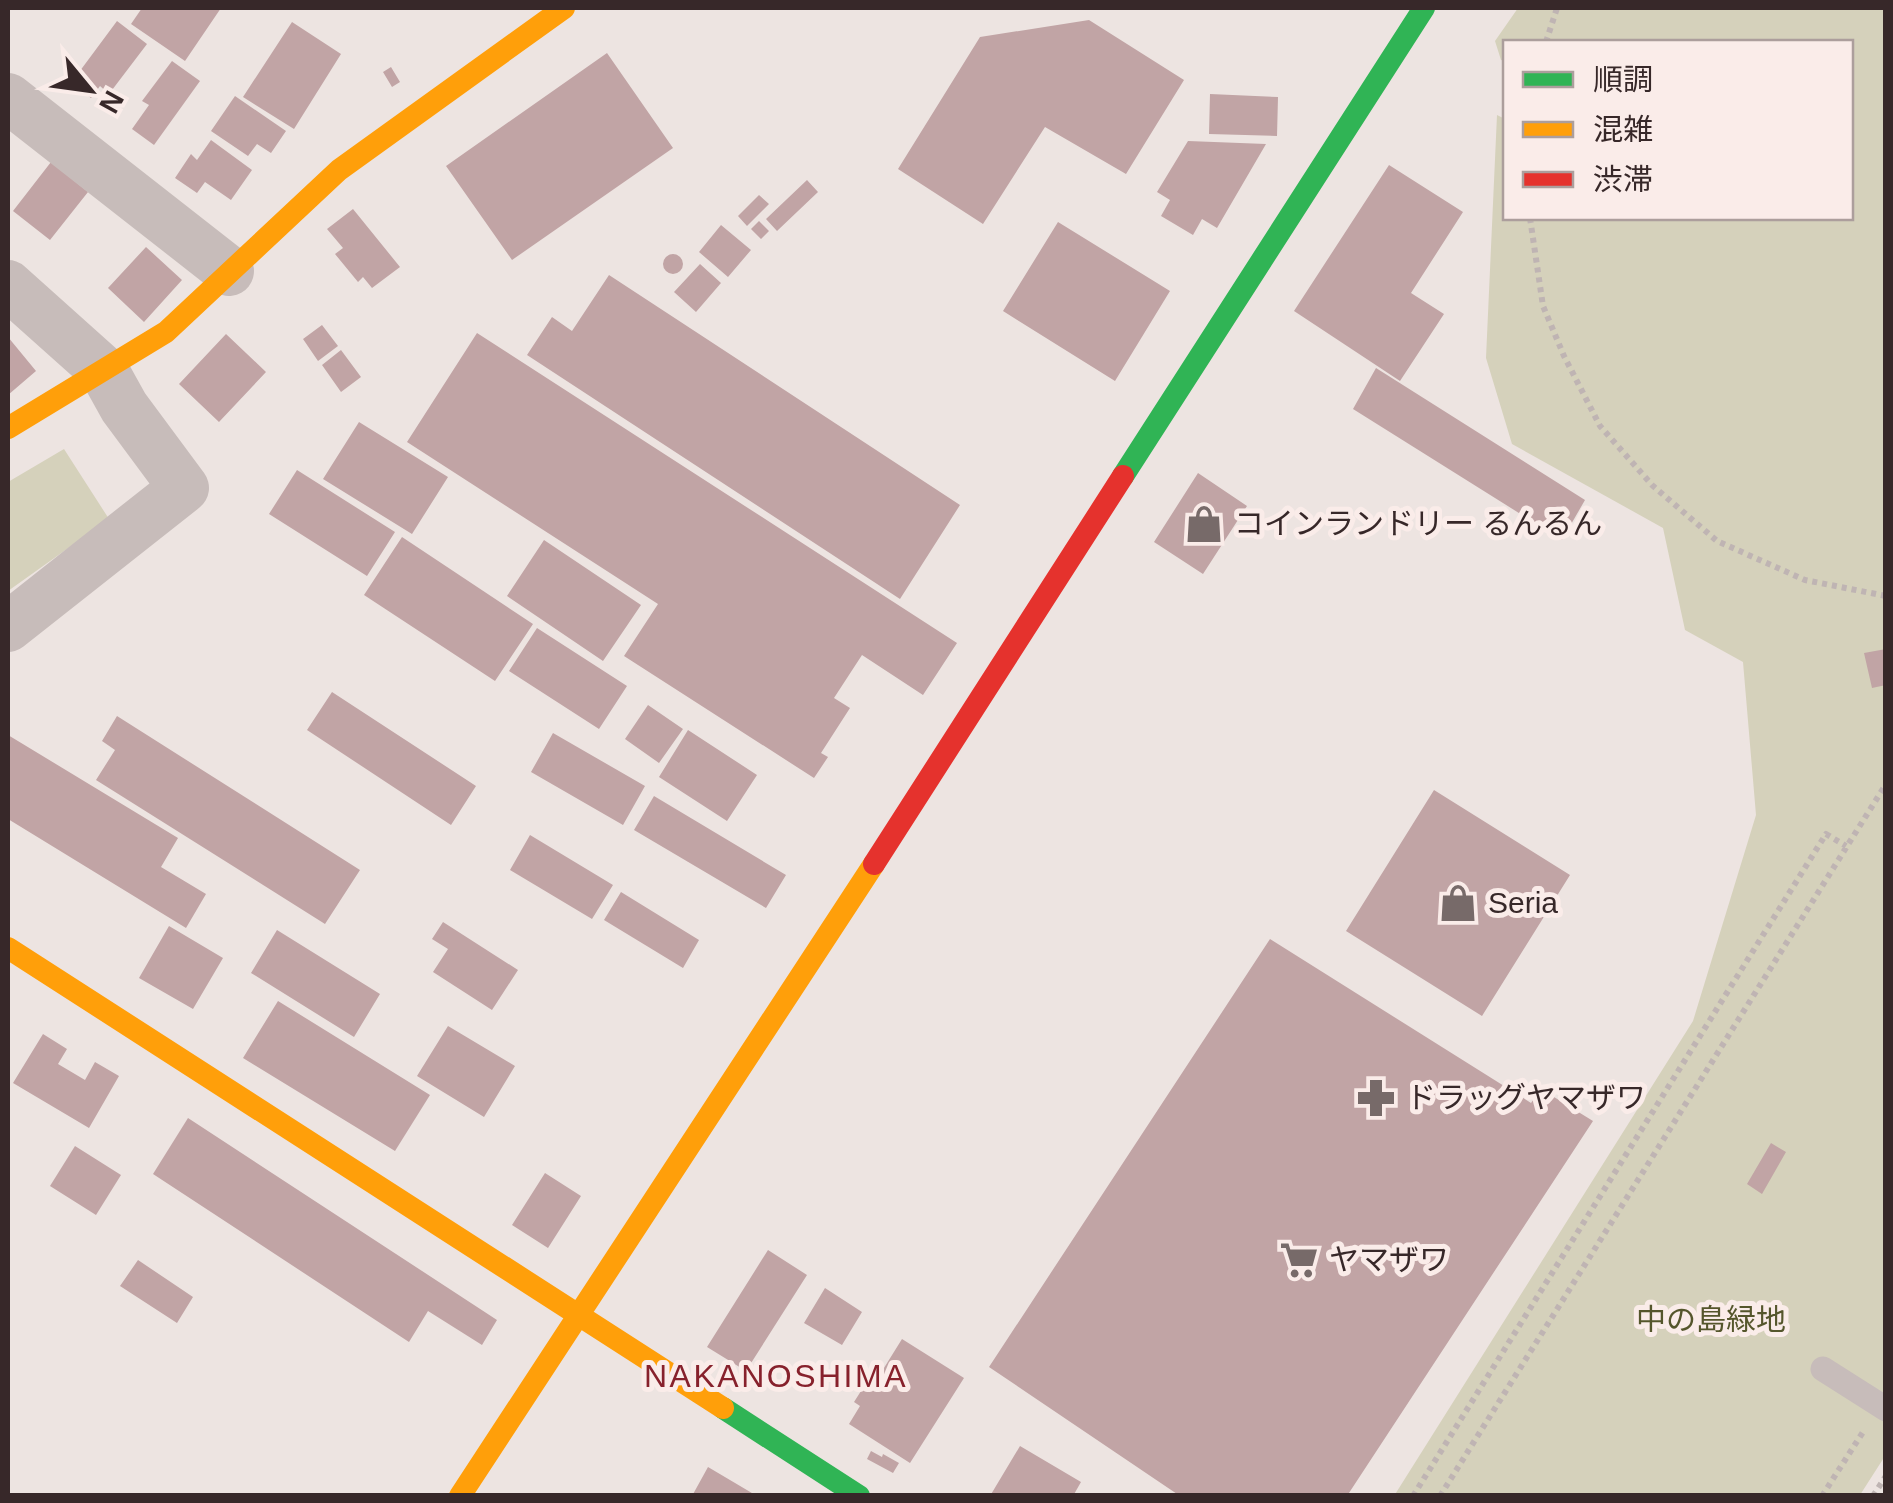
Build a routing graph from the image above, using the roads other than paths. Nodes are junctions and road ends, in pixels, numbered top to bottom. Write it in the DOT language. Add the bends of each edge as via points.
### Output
graph roads {
  1 [pos="564,8"];
  2 [pos="1424,8"];
  3 [pos="8,98"];
  4 [pos="229,271"];
  5 [pos="8,284"];
  6 [pos="104,371"];
  7 [pos="8,428"];
  8 [pos="8,628"];
  9 [pos="8,948"];
  10 [pos="578,1316"];
  11 [pos="1823,1369"];
  12 [pos="1883,1407"];
  13 [pos="460,1496"];
  14 [pos="859,1496"];
  1 -- 4 [label="street" via="338,170"];
  2 -- 10 [label="street"];
  3 -- 4 [label="street"];
  4 -- 6 [label="street" via="166,332"];
  5 -- 6 [label="street"];
  6 -- 7 [label="street"];
  6 -- 8 [label="street" via="184,488"];
  9 -- 10 [label="street"];
  10 -- 13 [label="street"];
  10 -- 14 [label="street"];
  11 -- 12 [label="lane"];
}
